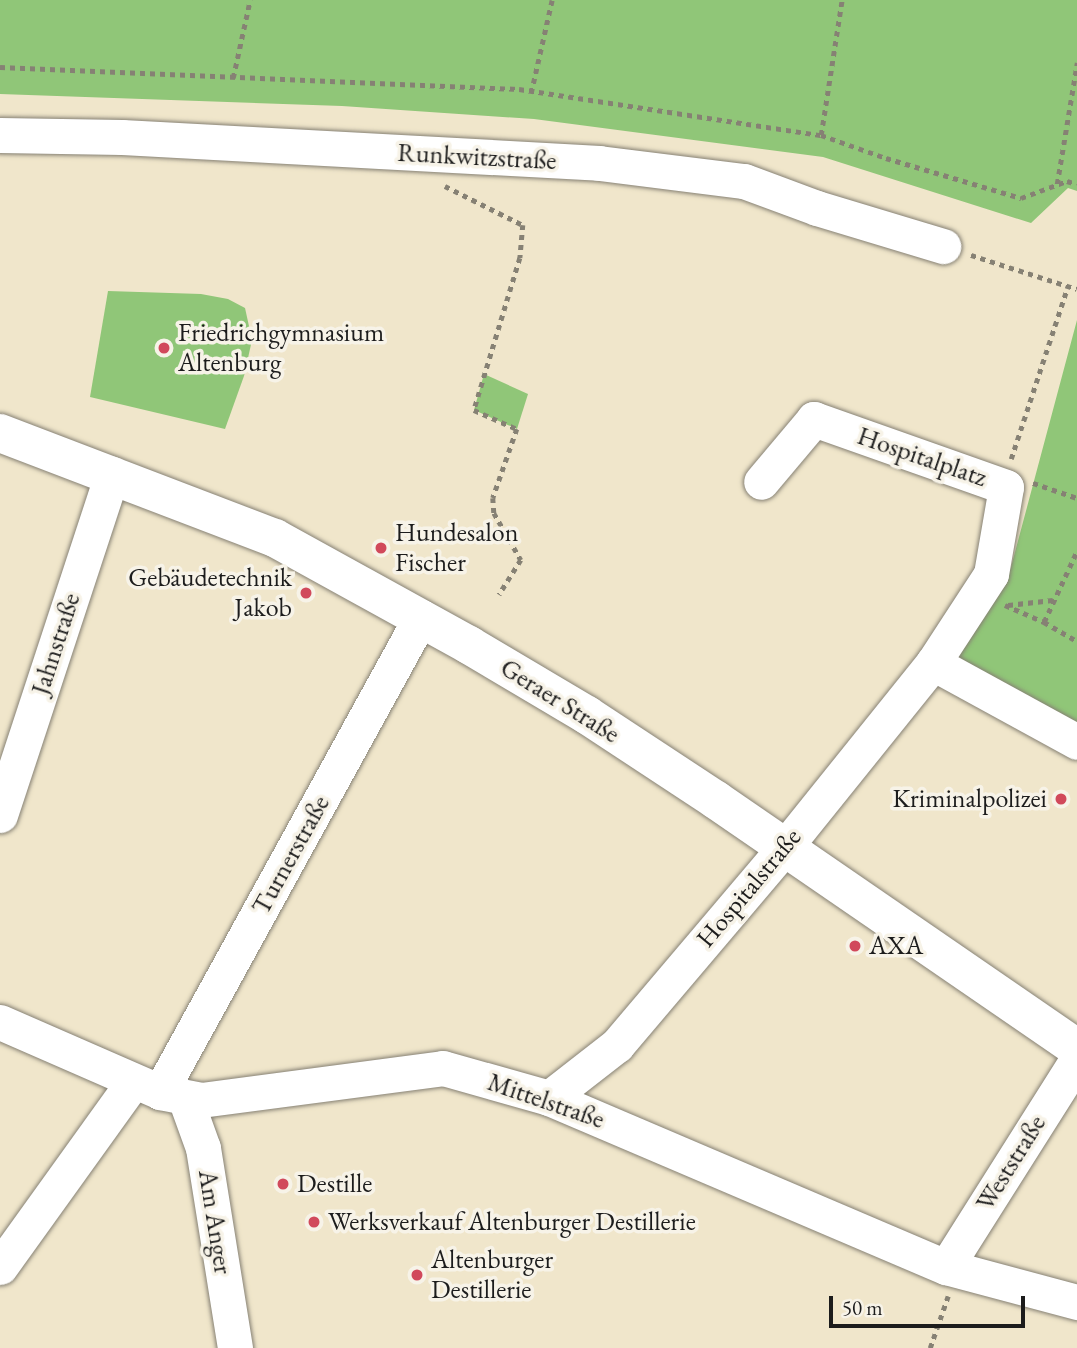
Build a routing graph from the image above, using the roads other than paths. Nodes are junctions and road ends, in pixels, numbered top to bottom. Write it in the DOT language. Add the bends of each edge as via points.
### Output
graph roads {
  1 [pos="0,135"];
  2 [pos="943,246"];
  3 [pos="0,433"];
  4 [pos="112,474"];
  5 [pos="761,482"];
  6 [pos="421,617"];
  7 [pos="933,663"];
  8 [pos="1077,742"];
  9 [pos="0,815"];
  10 [pos="785,847"];
  11 [pos="0,1022"];
  12 [pos="1077,1048"];
  13 [pos="1077,1059"];
  14 [pos="159,1091"];
  15 [pos="549,1098"];
  16 [pos="0,1267"];
  17 [pos="951,1269"];
  18 [pos="1077,1302"];
  19 [pos="235,1348"];
  1 -- 2 [label="street, Runkwitzstraße" via="122,137 599,163 744,181"];
  3 -- 4 [label="main road, Geraer Straße"];
  4 -- 6 [label="main road, Geraer Straße" via="275,538"];
  4 -- 9 [label="street, Jahnstraße"];
  5 -- 7 [label="street, Hospitalplatz" via="814,419 1006,487 991,574 992,601"];
  6 -- 10 [label="main road, Geraer Straße" via="587,715"];
  6 -- 14 [label="street, Turnerstraße"];
  7 -- 8 [label="street"];
  7 -- 10 [label="street, Hospitalstraße"];
  10 -- 12 [label="main road, Geraer Straße"];
  10 -- 15 [label="street, Hospitalstraße" via="617,1045"];
  11 -- 14 [label="street, Mittelstraße"];
  13 -- 17 [label="street, Weststraße"];
  14 -- 15 [label="street, Mittelstraße" via="201,1100 443,1068"];
  14 -- 16 [label="street, Turnerstraße"];
  14 -- 19 [label="street, Am Anger" via="203,1148"];
  15 -- 17 [label="street, Mittelstraße"];
  17 -- 18 [label="street, Mittelstraße"];
}
